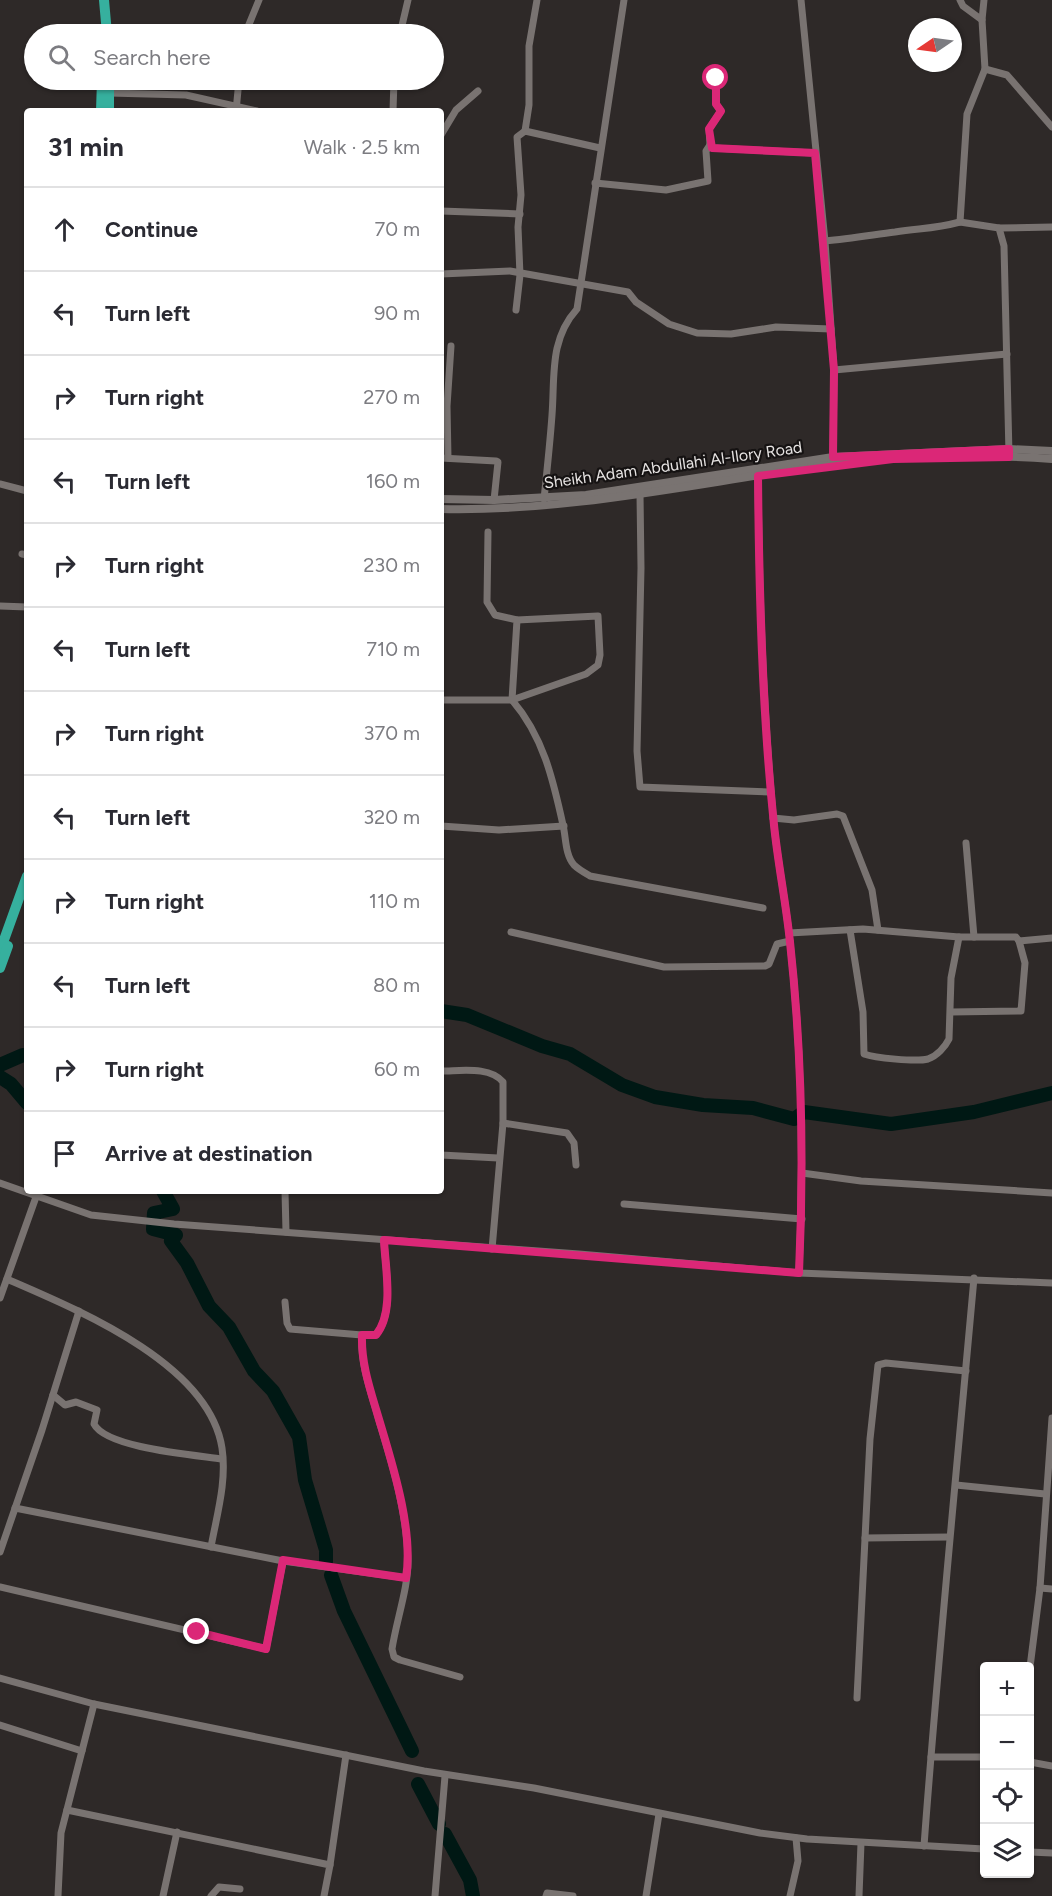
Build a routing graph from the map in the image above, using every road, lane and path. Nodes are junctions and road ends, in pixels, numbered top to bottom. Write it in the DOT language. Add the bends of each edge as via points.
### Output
graph roads {
  1 [pos="97,0"];
  2 [pos="104,0"];
  3 [pos="259,0"];
  4 [pos="408,0"];
  5 [pos="537,0"];
  6 [pos="624,0"];
  7 [pos="801,0"];
  8 [pos="960,0"];
  9 [pos="984,0"];
  10 [pos="982,20"];
  11 [pos="99,24"];
  12 [pos="106,24"];
  13 [pos="249,24"];
  14 [pos="402,24"];
  15 [pos="985,69"];
  16 [pos="716,78"];
  17 [pos="102,90"];
  18 [pos="238,90"];
  19 [pos="394,90"];
  20 [pos="477,91"];
  21 [pos="109,93"];
  22 [pos="101,108"];
  23 [pos="109,108"];
  24 [pos="237,108"];
  25 [pos="393,108"];
  26 [pos="1052,127"];
  27 [pos="444,130"];
  28 [pos="525,131"];
  29 [pos="710,145"];
  30 [pos="600,148"];
  31 [pos="815,153"];
  32 [pos="595,183"];
  33 [pos="444,211"];
  34 [pos="520,214"];
  35 [pos="960,222"];
  36 [pos="1052,227"];
  37 [pos="999,228"];
  38 [pos="825,241"];
  39 [pos="444,274"];
  40 [pos="520,275"];
  41 [pos="581,285"];
  42 [pos="516,310"];
  43 [pos="831,329"];
  44 [pos="451,346"];
  45 [pos="1007,354"];
  46 [pos="834,370"];
  47 [pos="1052,451"];
  48 [pos="1009,453"];
  49 [pos="833,457"];
  50 [pos="445,458"];
  51 [pos="1052,459"];
  52 [pos="758,476"];
  53 [pos="0,484"];
  54 [pos="24,490"];
  55 [pos="640,494"];
  56 [pos="543,498"];
  57 [pos="444,499"];
  58 [pos="494,500"];
  59 [pos="444,509"];
  60 [pos="488,532"];
  61 [pos="0,606"];
  62 [pos="24,607"];
  63 [pos="517,620"];
  64 [pos="444,700"];
  65 [pos="512,700"];
  66 [pos="771,792"];
  67 [pos="773,818"];
  68 [pos="444,826"];
  69 [pos="564,826"];
  70 [pos="966,843"];
  71 [pos="24,884"];
  72 [pos="24,901"];
  73 [pos="763,908"];
  74 [pos="850,930"];
  75 [pos="879,930"];
  76 [pos="511,932"];
  77 [pos="789,933"];
  78 [pos="959,937"];
  79 [pos="974,937"];
  80 [pos="1052,938"];
  81 [pos="790,941"];
  82 [pos="1020,941"];
  83 [pos="0,951"];
  84 [pos="0,968"];
  85 [pos="951,1012"];
  86 [pos="444,1071"];
  87 [pos="503,1123"];
  88 [pos="444,1155"];
  89 [pos="498,1158"];
  90 [pos="576,1165"];
  91 [pos="802,1173"];
  92 [pos="0,1183"];
  93 [pos="24,1192"];
  94 [pos="1052,1193"];
  95 [pos="28,1194"];
  96 [pos="285,1194"];
  97 [pos="36,1197"];
  98 [pos="624,1204"];
  99 [pos="802,1219"];
  100 [pos="286,1232"];
  101 [pos="384,1240"];
  102 [pos="492,1249"];
  103 [pos="799,1273"];
  104 [pos="974,1278"];
  105 [pos="7,1279"];
  106 [pos="1052,1283"];
  107 [pos="0,1298"];
  108 [pos="285,1302"];
  109 [pos="79,1311"];
  110 [pos="362,1335"];
  111 [pos="966,1371"];
  112 [pos="53,1395"];
  113 [pos="1052,1418"];
  114 [pos="222,1459"];
  115 [pos="956,1485"];
  116 [pos="1045,1494"];
  117 [pos="15,1508"];
  118 [pos="949,1537"];
  119 [pos="865,1538"];
  120 [pos="212,1547"];
  121 [pos="0,1552"];
  122 [pos="283,1560"];
  123 [pos="406,1578"];
  124 [pos="0,1587"];
  125 [pos="1040,1588"];
  126 [pos="1052,1589"];
  127 [pos="1030,1662"];
  128 [pos="460,1677"];
  129 [pos="0,1678"];
  130 [pos="857,1698"];
  131 [pos="94,1704"];
  132 [pos="0,1725"];
  133 [pos="82,1751"];
  134 [pos="346,1755"];
  135 [pos="931,1757"];
  136 [pos="980,1757"];
  137 [pos="1034,1762"];
  138 [pos="1052,1766"];
  139 [pos="445,1776"];
  140 [pos="67,1810"];
  141 [pos="659,1814"];
  142 [pos="177,1832"];
  143 [pos="796,1838"];
  144 [pos="861,1842"];
  145 [pos="924,1846"];
  146 [pos="980,1849"];
  147 [pos="1034,1852"];
  148 [pos="1052,1853"];
  149 [pos="330,1864"];
  150 [pos="240,1889"];
  151 [pos="58,1896"];
  152 [pos="163,1896"];
  153 [pos="211,1896"];
  154 [pos="324,1896"];
  155 [pos="435,1896"];
  156 [pos="546,1896"];
  157 [pos="573,1896"];
  158 [pos="646,1896"];
  159 [pos="790,1896"];
  160 [pos="859,1896"];
  1 -- 11 [label="highway"];
  2 -- 12 [label="highway"];
  3 -- 13 [label="street"];
  4 -- 14 [label="street"];
  5 -- 28 [label="street" via="529,46"];
  6 -- 30 [label="street"];
  7 -- 31 [label="street"];
  8 -- 10 [label="street"];
  9 -- 10 [label="street"];
  10 -- 15 [label="street"];
  15 -- 26 [label="street" via="1007,75"];
  15 -- 35 [label="street" via="967,114"];
  16 -- 29 [label="street" via="716,104 721,111 709,129"];
  17 -- 22 [label="highway"];
  18 -- 24 [label="street"];
  19 -- 25 [label="street"];
  20 -- 27 [label="street" via="456,110"];
  21 -- 23 [label="highway"];
  21 -- 24 [label="street" via="186,95"];
  28 -- 30 [label="street"];
  28 -- 34 [label="street" via="517,137"];
  29 -- 31 [label="street" via="762,153"];
  29 -- 32 [label="street" via="706,151 708,181 703,183 666,190"];
  30 -- 32 [label="street"];
  31 -- 38 [label="street"];
  32 -- 41 [label="street"];
  33 -- 34 [label="street"];
  34 -- 40 [label="street"];
  35 -- 37 [label="street"];
  35 -- 38 [label="street" via="932,230"];
  36 -- 37 [label="street"];
  37 -- 45 [label="street" via="1006,267"];
  38 -- 43 [label="street"];
  39 -- 40 [label="street" via="510,271"];
  40 -- 41 [label="street"];
  40 -- 42 [label="street"];
  41 -- 43 [label="street" via="628,292 669,324 697,333 731,334 776,327"];
  41 -- 56 [label="street" via="576,309 562,330 555,356"];
  43 -- 46 [label="street"];
  44 -- 50 [label="street"];
  45 -- 46 [label="street"];
  45 -- 48 [label="street"];
  46 -- 49 [label="street"];
  47 -- 48 [label="street, Sheikh Adam Abdullahi Al-Ilory Road"];
  48 -- 49 [label="street, Sheikh Adam Abdullahi Al-Ilory Road"];
  48 -- 51 [label="street, Sheikh Adam Abdullahi Al-Ilory Road"];
  48 -- 52 [label="street, Sheikh Adam Abdullahi Al-Ilory Road" via="893,459"];
  49 -- 56 [label="street, Sheikh Adam Abdullahi Al-Ilory Road" via="639,488"];
  50 -- 58 [label="street" via="498,462"];
  52 -- 55 [label="street, Sheikh Adam Abdullahi Al-Ilory Road"];
  52 -- 66 [label="street" via="759,586"];
  53 -- 54 [label="street"];
  55 -- 59 [label="street, Sheikh Adam Abdullahi Al-Ilory Road" via="544,507"];
  55 -- 66 [label="street" via="640,787"];
  56 -- 58 [label="street, Sheikh Adam Abdullahi Al-Ilory Road"];
  57 -- 58 [label="street, Sheikh Adam Abdullahi Al-Ilory Road"];
  60 -- 63 [label="street" via="487,602 495,615"];
  61 -- 62 [label="street"];
  63 -- 65 [label="street"];
  63 -- 65 [label="street" via="598,616 600,656 598,665 586,674"];
  64 -- 65 [label="street"];
  65 -- 69 [label="street" via="542,747"];
  66 -- 67 [label="street"];
  67 -- 75 [label="street" via="843,816 872,890"];
  67 -- 77 [label="street"];
  68 -- 69 [label="street" via="500,830"];
  69 -- 73 [label="street" via="574,866 590,876"];
  70 -- 79 [label="street"];
  71 -- 83 [label="highway"];
  72 -- 84 [label="highway"];
  74 -- 75 [label="street"];
  74 -- 77 [label="street"];
  74 -- 85 [label="street" via="863,1012 864,1054 927,1059 949,1039"];
  75 -- 78 [label="street"];
  76 -- 81 [label="street" via="664,967 765,966 777,945"];
  77 -- 81 [label="street"];
  78 -- 79 [label="street"];
  78 -- 85 [label="street" via="951,978"];
  79 -- 82 [label="street" via="1016,937"];
  80 -- 82 [label="street"];
  81 -- 91 [label="street" via="800,1060"];
  82 -- 85 [label="street" via="1024,963 1022,1011"];
  86 -- 87 [label="street" via="497,1075 503,1082"];
  87 -- 89 [label="street"];
  87 -- 90 [label="street" via="567,1134 574,1143"];
  88 -- 89 [label="street"];
  89 -- 102 [label="street"];
  91 -- 94 [label="street"];
  91 -- 99 [label="street"];
  92 -- 93 [label="street"];
  95 -- 97 [label="street"];
  96 -- 100 [label="street"];
  97 -- 100 [label="street" via="91,1215"];
  97 -- 105 [label="street"];
  98 -- 99 [label="street"];
  99 -- 103 [label="street"];
  100 -- 101 [label="street"];
  101 -- 102 [label="street"];
  101 -- 110 [label="street" via="384,1321 376,1335"];
  102 -- 103 [label="street"];
  103 -- 104 [label="street"];
  104 -- 106 [label="street"];
  104 -- 111 [label="street"];
  105 -- 107 [label="street"];
  105 -- 109 [label="street"];
  108 -- 110 [label="street" via="286,1323 292,1330"];
  109 -- 112 [label="street"];
  109 -- 114 [label="street" via="120,1333 187,1383 205,1405 219,1432"];
  110 -- 123 [label="street" via="362,1357 403,1518 409,1561"];
  111 -- 115 [label="street"];
  111 -- 119 [label="street" via="878,1365"];
  112 -- 114 [label="street" via="65,1406 76,1402 97,1410 94,1424 104,1435 144,1447"];
  112 -- 117 [label="street"];
  113 -- 116 [label="street"];
  114 -- 120 [label="street" via="220,1505"];
  115 -- 116 [label="street"];
  115 -- 118 [label="street"];
  116 -- 125 [label="street"];
  117 -- 120 [label="street"];
  117 -- 121 [label="street"];
  118 -- 119 [label="street"];
  118 -- 135 [label="street"];
  119 -- 130 [label="street"];
  120 -- 122 [label="street"];
  122 -- 123 [label="street"];
  122 -- 124 [label="street" via="266,1649"];
  123 -- 128 [label="street" via="392,1649 394,1657"];
  125 -- 126 [label="street"];
  125 -- 127 [label="street"];
  129 -- 131 [label="street"];
  131 -- 133 [label="street"];
  131 -- 134 [label="street"];
  132 -- 133 [label="street"];
  133 -- 140 [label="street"];
  134 -- 139 [label="street"];
  134 -- 149 [label="street"];
  135 -- 136 [label="street"];
  135 -- 145 [label="street"];
  137 -- 138 [label="street"];
  139 -- 141 [label="street" via="534,1788"];
  139 -- 155 [label="street"];
  140 -- 142 [label="street"];
  140 -- 151 [label="street" via="61,1833"];
  141 -- 143 [label="street"];
  141 -- 158 [label="street"];
  142 -- 149 [label="street"];
  142 -- 152 [label="street"];
  143 -- 144 [label="street"];
  143 -- 159 [label="street" via="798,1861"];
  144 -- 145 [label="street"];
  144 -- 160 [label="street"];
  145 -- 146 [label="street"];
  147 -- 148 [label="street"];
  149 -- 154 [label="street"];
  150 -- 153 [label="street" via="219,1887"];
  156 -- 157 [label="street"];
}
